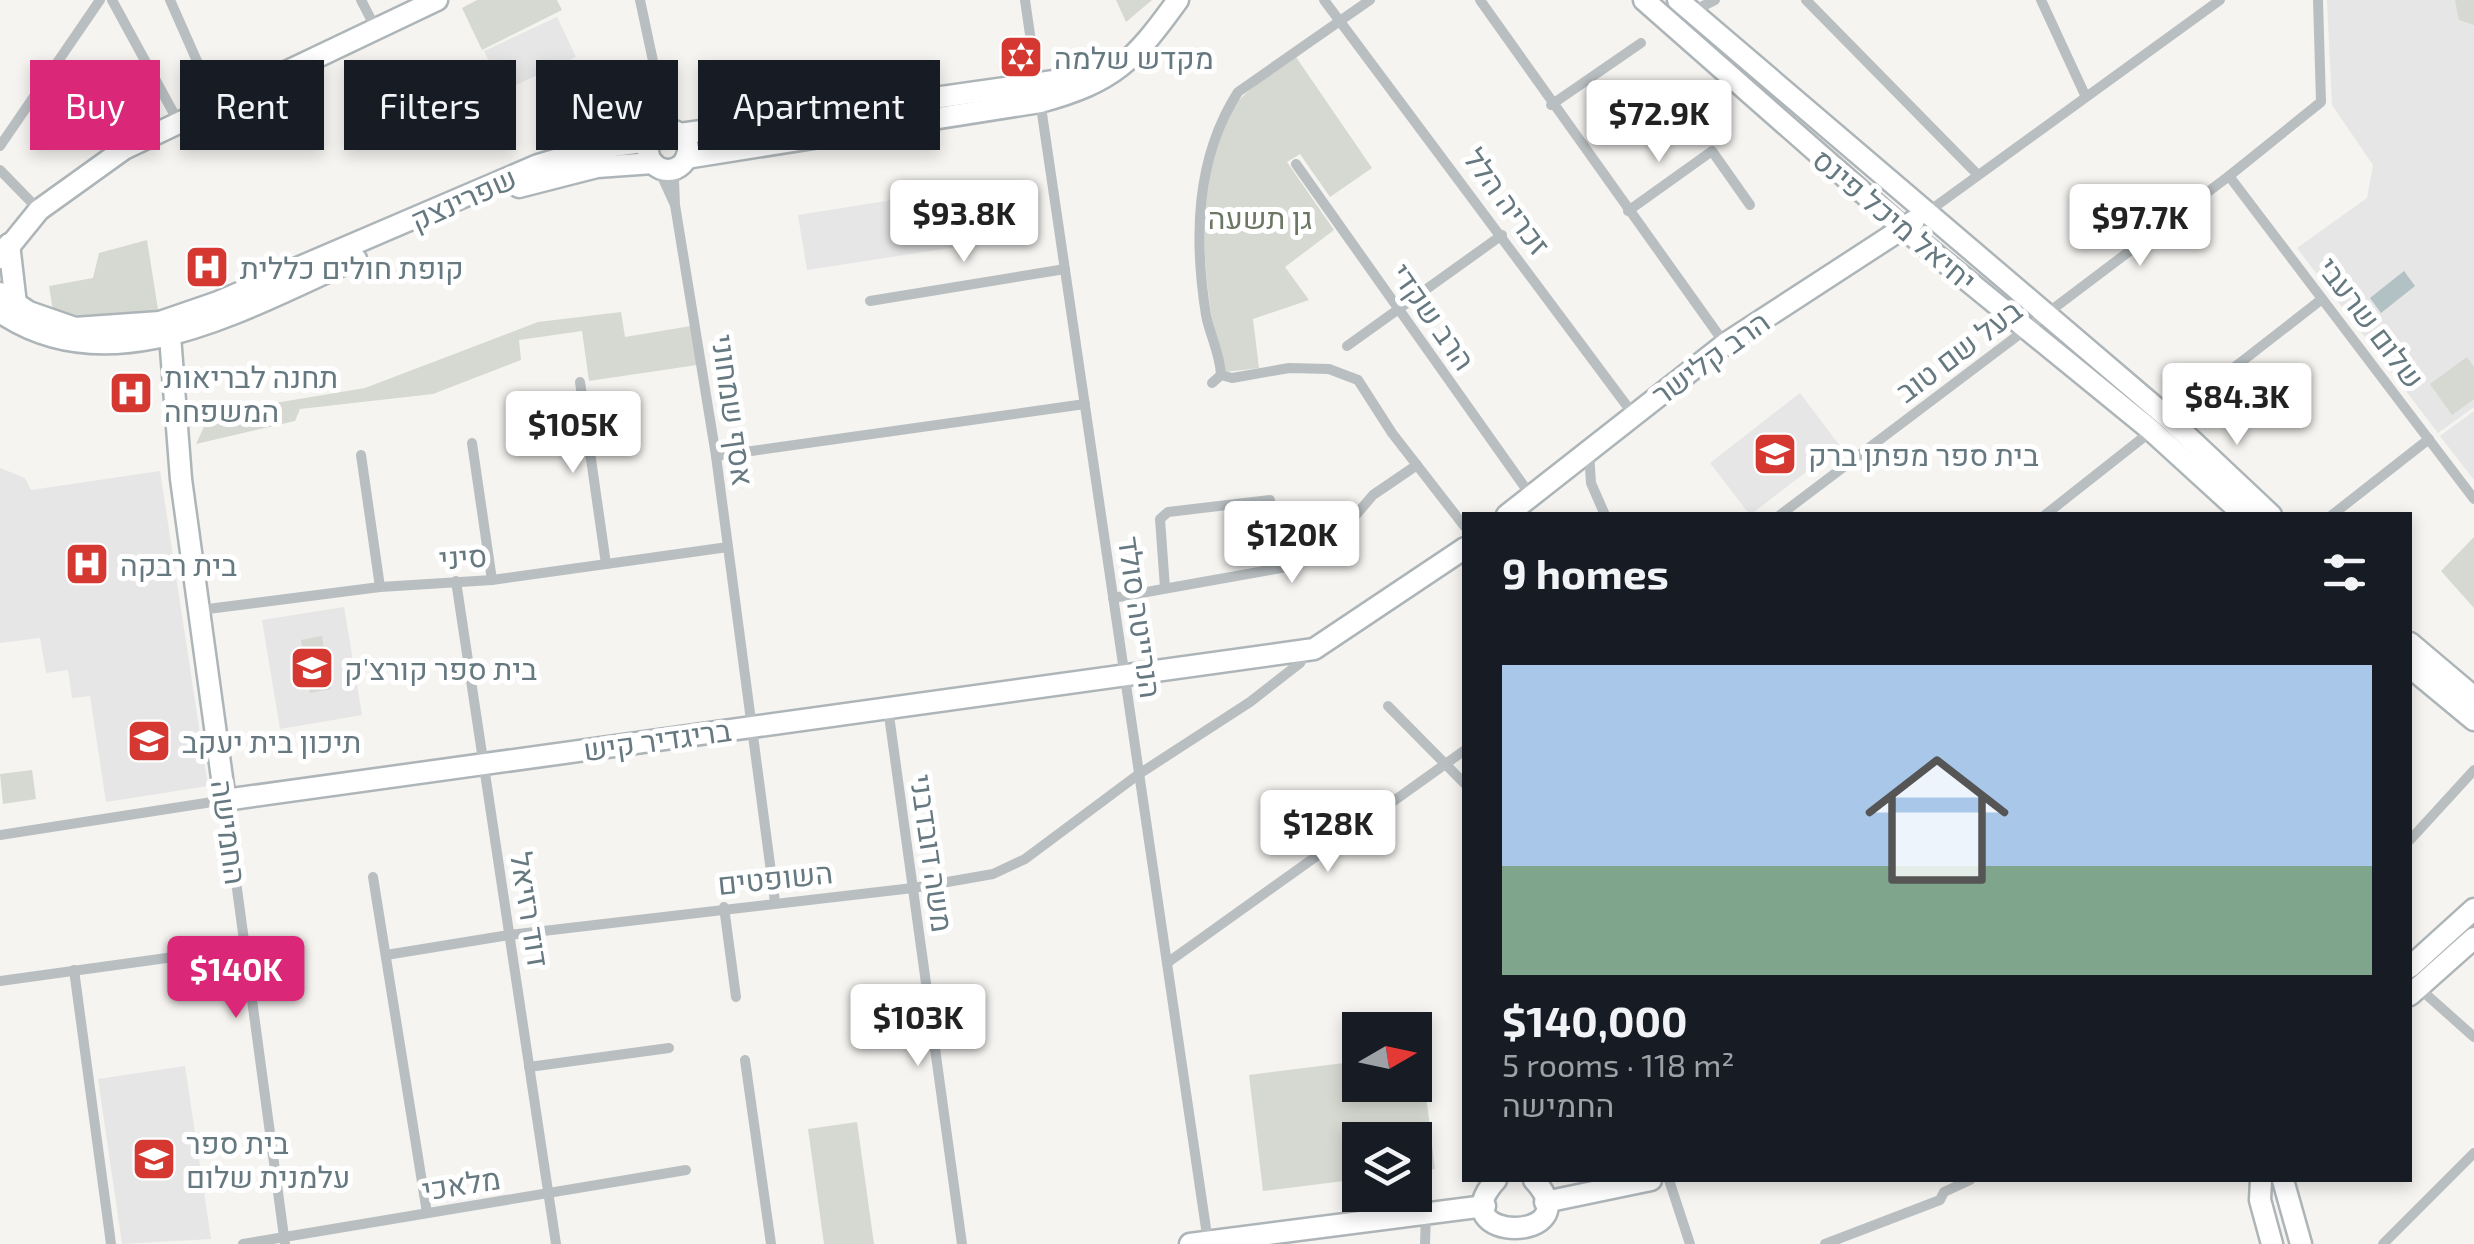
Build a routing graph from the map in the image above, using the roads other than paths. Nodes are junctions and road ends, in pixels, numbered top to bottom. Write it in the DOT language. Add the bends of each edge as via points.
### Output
graph roads {
  1 [pos="100,0"];
  2 [pos="112,0"];
  3 [pos="170,0"];
  4 [pos="360,0"];
  5 [pos="436,0"];
  6 [pos="640,0"];
  7 [pos="1025,0"];
  8 [pos="1163,0"];
  9 [pos="1178,0"];
  10 [pos="1324,0"];
  11 [pos="1370,0"];
  12 [pos="1480,0"];
  13 [pos="1644,0"];
  14 [pos="1715,0"];
  15 [pos="1806,0"];
  16 [pos="2042,0"];
  17 [pos="2220,0"];
  18 [pos="2318,0"];
  19 [pos="1684,6"];
  20 [pos="1342,18"];
  21 [pos="376,29"];
  22 [pos="1680,31"];
  23 [pos="1641,43"];
  24 [pos="196,60"];
  25 [pos="311,60"];
  26 [pos="652,60"];
  27 [pos="1039,94"];
  28 [pos="2086,95"];
  29 [pos="1551,105"];
  30 [pos="179,123"];
  31 [pos="678,131"];
  32 [pos="678,139"];
  33 [pos="0,146"];
  34 [pos="585,150"];
  35 [pos="660,150"];
  36 [pos="685,161"];
  37 [pos="1296,164"];
  38 [pos="655,166"];
  39 [pos="0,170"];
  40 [pos="1978,175"];
  41 [pos="2229,176"];
  42 [pos="676,205"];
  43 [pos="1750,205"];
  44 [pos="39,210"];
  45 [pos="1628,210"];
  46 [pos="1924,214"];
  47 [pos="1904,228"];
  48 [pos="1502,235"];
  49 [pos="5,251"];
  50 [pos="1065,269"];
  51 [pos="2322,298"];
  52 [pos="870,301"];
  53 [pos="5,303"];
  54 [pos="1398,309"];
  55 [pos="2046,316"];
  56 [pos="2027,330"];
  57 [pos="162,332"];
  58 [pos="1725,344"];
  59 [pos="1347,346"];
  60 [pos="580,382"];
  61 [pos="1084,404"];
  62 [pos="1633,414"];
  63 [pos="2160,425"];
  64 [pos="2429,439"];
  65 [pos="472,443"];
  66 [pos="1590,452"];
  67 [pos="362,455"];
  68 [pos="716,456"];
  69 [pos="1417,465"];
  70 [pos="1531,496"];
  71 [pos="2474,499"];
  72 [pos="1270,500"];
  73 [pos="1511,512"];
  74 [pos="1605,512"];
  75 [pos="1784,512"];
  76 [pos="2049,512"];
  77 [pos="2241,512"];
  78 [pos="2267,512"];
  79 [pos="2336,512"];
  80 [pos="1462,523"];
  81 [pos="728,547"];
  82 [pos="1462,550"];
  83 [pos="606,564"];
  84 [pos="492,580"];
  85 [pos="456,581"];
  86 [pos="380,586"];
  87 [pos="1164,588"];
  88 [pos="1113,598"];
  89 [pos="200,610"];
  90 [pos="2412,645"];
  91 [pos="1310,649"];
  92 [pos="2412,669"];
  93 [pos="1124,675"];
  94 [pos="2474,697"];
  95 [pos="1388,706"];
  96 [pos="888,708"];
  97 [pos="2474,720"];
  98 [pos="754,726"];
  99 [pos="1462,752"];
  100 [pos="483,763"];
  101 [pos="1446,764"];
  102 [pos="2474,770"];
  103 [pos="1139,774"];
  104 [pos="1462,781"];
  105 [pos="225,800"];
  106 [pos="0,834"];
  107 [pos="2412,837"];
  108 [pos="373,876"];
  109 [pos="913,888"];
  110 [pos="775,902"];
  111 [pos="724,907"];
  112 [pos="2474,908"];
  113 [pos="509,935"];
  114 [pos="2474,938"];
  115 [pos="246,946"];
  116 [pos="386,955"];
  117 [pos="1167,963"];
  118 [pos="2412,964"];
  119 [pos="74,970"];
  120 [pos="0,981"];
  121 [pos="2413,987"];
  122 [pos="736,998"];
  123 [pos="2474,1037"];
  124 [pos="669,1048"];
  125 [pos="745,1060"];
  126 [pos="529,1067"];
  127 [pos="2474,1153"];
  128 [pos="686,1170"];
  129 [pos="1495,1182"];
  130 [pos="1535,1182"];
  131 [pos="1641,1182"];
  132 [pos="1670,1182"];
  133 [pos="1966,1182"];
  134 [pos="2260,1182"];
  135 [pos="2284,1182"];
  136 [pos="548,1194"];
  137 [pos="1545,1202"];
  138 [pos="1484,1206"];
  139 [pos="427,1213"];
  140 [pos="1426,1213"];
  141 [pos="1534,1235"];
  142 [pos="285,1241"];
  143 [pos="2388,1242"];
  144 [pos="1199,1243"];
  145 [pos="111,1244"];
  146 [pos="243,1244"];
  147 [pos="556,1244"];
  148 [pos="771,1244"];
  149 [pos="962,1244"];
  150 [pos="1424,1244"];
  151 [pos="1690,1244"];
  152 [pos="1826,1244"];
  153 [pos="2272,1244"];
  154 [pos="2300,1244"];
  1 -- 33 [label="street"];
  2 -- 30 [label="street"];
  3 -- 24 [label="street"];
  4 -- 21 [label="street"];
  5 -- 21 [label="street"];
  6 -- 26 [label="street"];
  7 -- 27 [label="street, הנרייטה סולד"];
  8 -- 27 [label="street, שפרינצק" via="1140,34 1088,76"];
  9 -- 27 [label="street, שפרינצק" via="1147,44 1106,80"];
  10 -- 20 [label="street, זכריה הלל"];
  11 -- 20 [label="street"];
  12 -- 29 [label="street"];
  13 -- 22 [label="street, יחיאל מיכל פינס"];
  14 -- 19 [label="street"];
  15 -- 40 [label="street"];
  16 -- 28 [label="street"];
  17 -- 28 [label="street"];
  18 -- 41 [label="street, בעל שם טוב" via="2321,102"];
  19 -- 22 [label="street"];
  19 -- 46 [label="street, יחיאל מיכל פינס"];
  20 -- 48 [label="street, זכריה הלל"];
  20 -- 69 [label="street" via="1238,92 1223,115 1202,177 1200,256 1216,379 1289,368 1329,369 1358,380"];
  21 -- 25 [label="street"];
  22 -- 47 [label="street, יחיאל מיכל פינס"];
  23 -- 29 [label="street"];
  27 -- 31 [label="street, שפרינצק"];
  27 -- 36 [label="street, שפרינצק"];
  27 -- 50 [label="street, הנרייטה סולד"];
  28 -- 40 [label="street"];
  29 -- 45 [label="street"];
  30 -- 44 [label="street" via="124,149"];
  32 -- 36 [label="street" via="687,145"];
  34 -- 57 [label="street, שפרינצק" via="218,302"];
  35 -- 38 [label="street"];
  36 -- 38 [label="street, שפרינצק" via="671,170"];
  36 -- 42 [label="street, אסף שמחוני" via="674,180"];
  37 -- 54 [label="street, הרב שקדי"];
  38 -- 42 [label="street, אסף שמחוני"];
  38 -- 57 [label="street, שפרינצק" via="536,180 200,327"];
  39 -- 44 [label="street"];
  40 -- 46 [label="street"];
  41 -- 51 [label="street, שלום שרעבי"];
  41 -- 55 [label="street, בעל שם טוב"];
  42 -- 68 [label="street, אסף שמחוני"];
  43 -- 45 [label="street" via="1712,151"];
  44 -- 49 [label="street"];
  45 -- 58 [label="street"];
  46 -- 47 [label="street, הרב קלישר"];
  46 -- 55 [label="street, יחיאל מיכל פינס"];
  47 -- 56 [label="street, יחיאל מיכל פינס"];
  47 -- 58 [label="street, הרב קלישר"];
  48 -- 54 [label="street"];
  48 -- 62 [label="street, זכריה הלל"];
  49 -- 53 [label="street"];
  50 -- 52 [label="street"];
  50 -- 61 [label="street, הנרייטה סולד"];
  51 -- 63 [label="street"];
  51 -- 64 [label="street, שלום שרעבי"];
  53 -- 57 [label="street, שפרינצק" via="75,328"];
  54 -- 59 [label="street"];
  54 -- 70 [label="street, הרב שקדי"];
  55 -- 56 [label="street, בעל שם טוב"];
  55 -- 63 [label="street, יחיאל מיכל פינס"];
  56 -- 63 [label="street, יחיאל מיכל פינס"];
  56 -- 75 [label="street, בעל שם טוב"];
  57 -- 89 [label="street, החמישה" via="172,450"];
  58 -- 62 [label="street, הרב קלישר"];
  60 -- 83 [label="street"];
  61 -- 68 [label="street"];
  61 -- 88 [label="street, הנרייטה סולד"];
  62 -- 66 [label="street, הרב קלישר"];
  63 -- 76 [label="street"];
  63 -- 77 [label="street"];
  63 -- 78 [label="street"];
  64 -- 71 [label="street, שלום שרעבי"];
  64 -- 79 [label="street"];
  65 -- 84 [label="street"];
  66 -- 70 [label="street, הרב קלישר"];
  66 -- 74 [label="street" via="1591,482"];
  67 -- 86 [label="street"];
  68 -- 81 [label="street, אסף שמחוני"];
  69 -- 80 [label="street"];
  69 -- 87 [label="street" via="1373,496 1336,537 1312,539 1287,567"];
  70 -- 73 [label="street, הרב קלישר"];
  72 -- 87 [label="street" via="1168,512 1160,519"];
  81 -- 83 [label="street, סיני"];
  81 -- 98 [label="street, אסף שמחוני"];
  82 -- 91 [label="street"];
  83 -- 84 [label="street, סיני"];
  84 -- 85 [label="street, סיני"];
  85 -- 86 [label="street, סיני"];
  85 -- 100 [label="street, דוד רזיאל"];
  86 -- 89 [label="street, סיני"];
  87 -- 88 [label="street"];
  88 -- 93 [label="street, הנרייטה סולד"];
  89 -- 105 [label="street, החמישה"];
  90 -- 94 [label="street"];
  91 -- 93 [label="street, בריגדיר קיש"];
  91 -- 103 [label="street, השופטים" via="1250,702"];
  92 -- 97 [label="street"];
  93 -- 96 [label="street, בריגדיר קיש"];
  93 -- 103 [label="street, הנרייטה סולד"];
  95 -- 101 [label="street"];
  96 -- 98 [label="street, בריגדיר קיש"];
  96 -- 109 [label="street, משה דובדבני"];
  98 -- 100 [label="street, בריגדיר קיש"];
  98 -- 110 [label="street, אסף שמחוני"];
  99 -- 101 [label="street"];
  100 -- 105 [label="street, בריגדיר קיש"];
  100 -- 113 [label="street, דוד רזיאל"];
  101 -- 104 [label="street"];
  101 -- 117 [label="street"];
  102 -- 107 [label="street"];
  103 -- 109 [label="street, השופטים" via="1008,869"];
  103 -- 117 [label="street, הנרייטה סולד"];
  105 -- 106 [label="street, בריגדיר קיש"];
  105 -- 115 [label="street, החמישה"];
  108 -- 116 [label="street"];
  109 -- 110 [label="street, השופטים"];
  109 -- 149 [label="street, משה דובדבני"];
  110 -- 111 [label="street, השופטים"];
  111 -- 113 [label="street, השופטים"];
  111 -- 122 [label="street"];
  112 -- 118 [label="street"];
  113 -- 116 [label="street, השופטים"];
  113 -- 126 [label="street, דוד רזיאל"];
  114 -- 121 [label="street"];
  115 -- 119 [label="street"];
  115 -- 142 [label="street, החמישה"];
  116 -- 139 [label="street"];
  117 -- 144 [label="street, הנרייטה סולד"];
  119 -- 120 [label="street"];
  119 -- 145 [label="street"];
  121 -- 123 [label="street"];
  124 -- 126 [label="street"];
  125 -- 148 [label="street"];
  126 -- 136 [label="street, דוד רזיאל"];
  127 -- 143 [label="street"];
  128 -- 136 [label="street, מלאכי"];
  129 -- 138 [label="street"];
  130 -- 137 [label="street"];
  131 -- 137 [label="street"];
  132 -- 151 [label="street"];
  133 -- 152 [label="street" via="1940,1200"];
  134 -- 153 [label="street"];
  135 -- 154 [label="street"];
  136 -- 139 [label="street, מלאכי"];
  136 -- 147 [label="street, דוד רזיאל"];
  137 -- 141 [label="street"];
  138 -- 140 [label="street"];
  138 -- 141 [label="street" via="1500,1229"];
  139 -- 142 [label="street, מלאכי"];
  140 -- 144 [label="street"];
  140 -- 150 [label="street"];
  142 -- 146 [label="street, מלאכי"];
}
